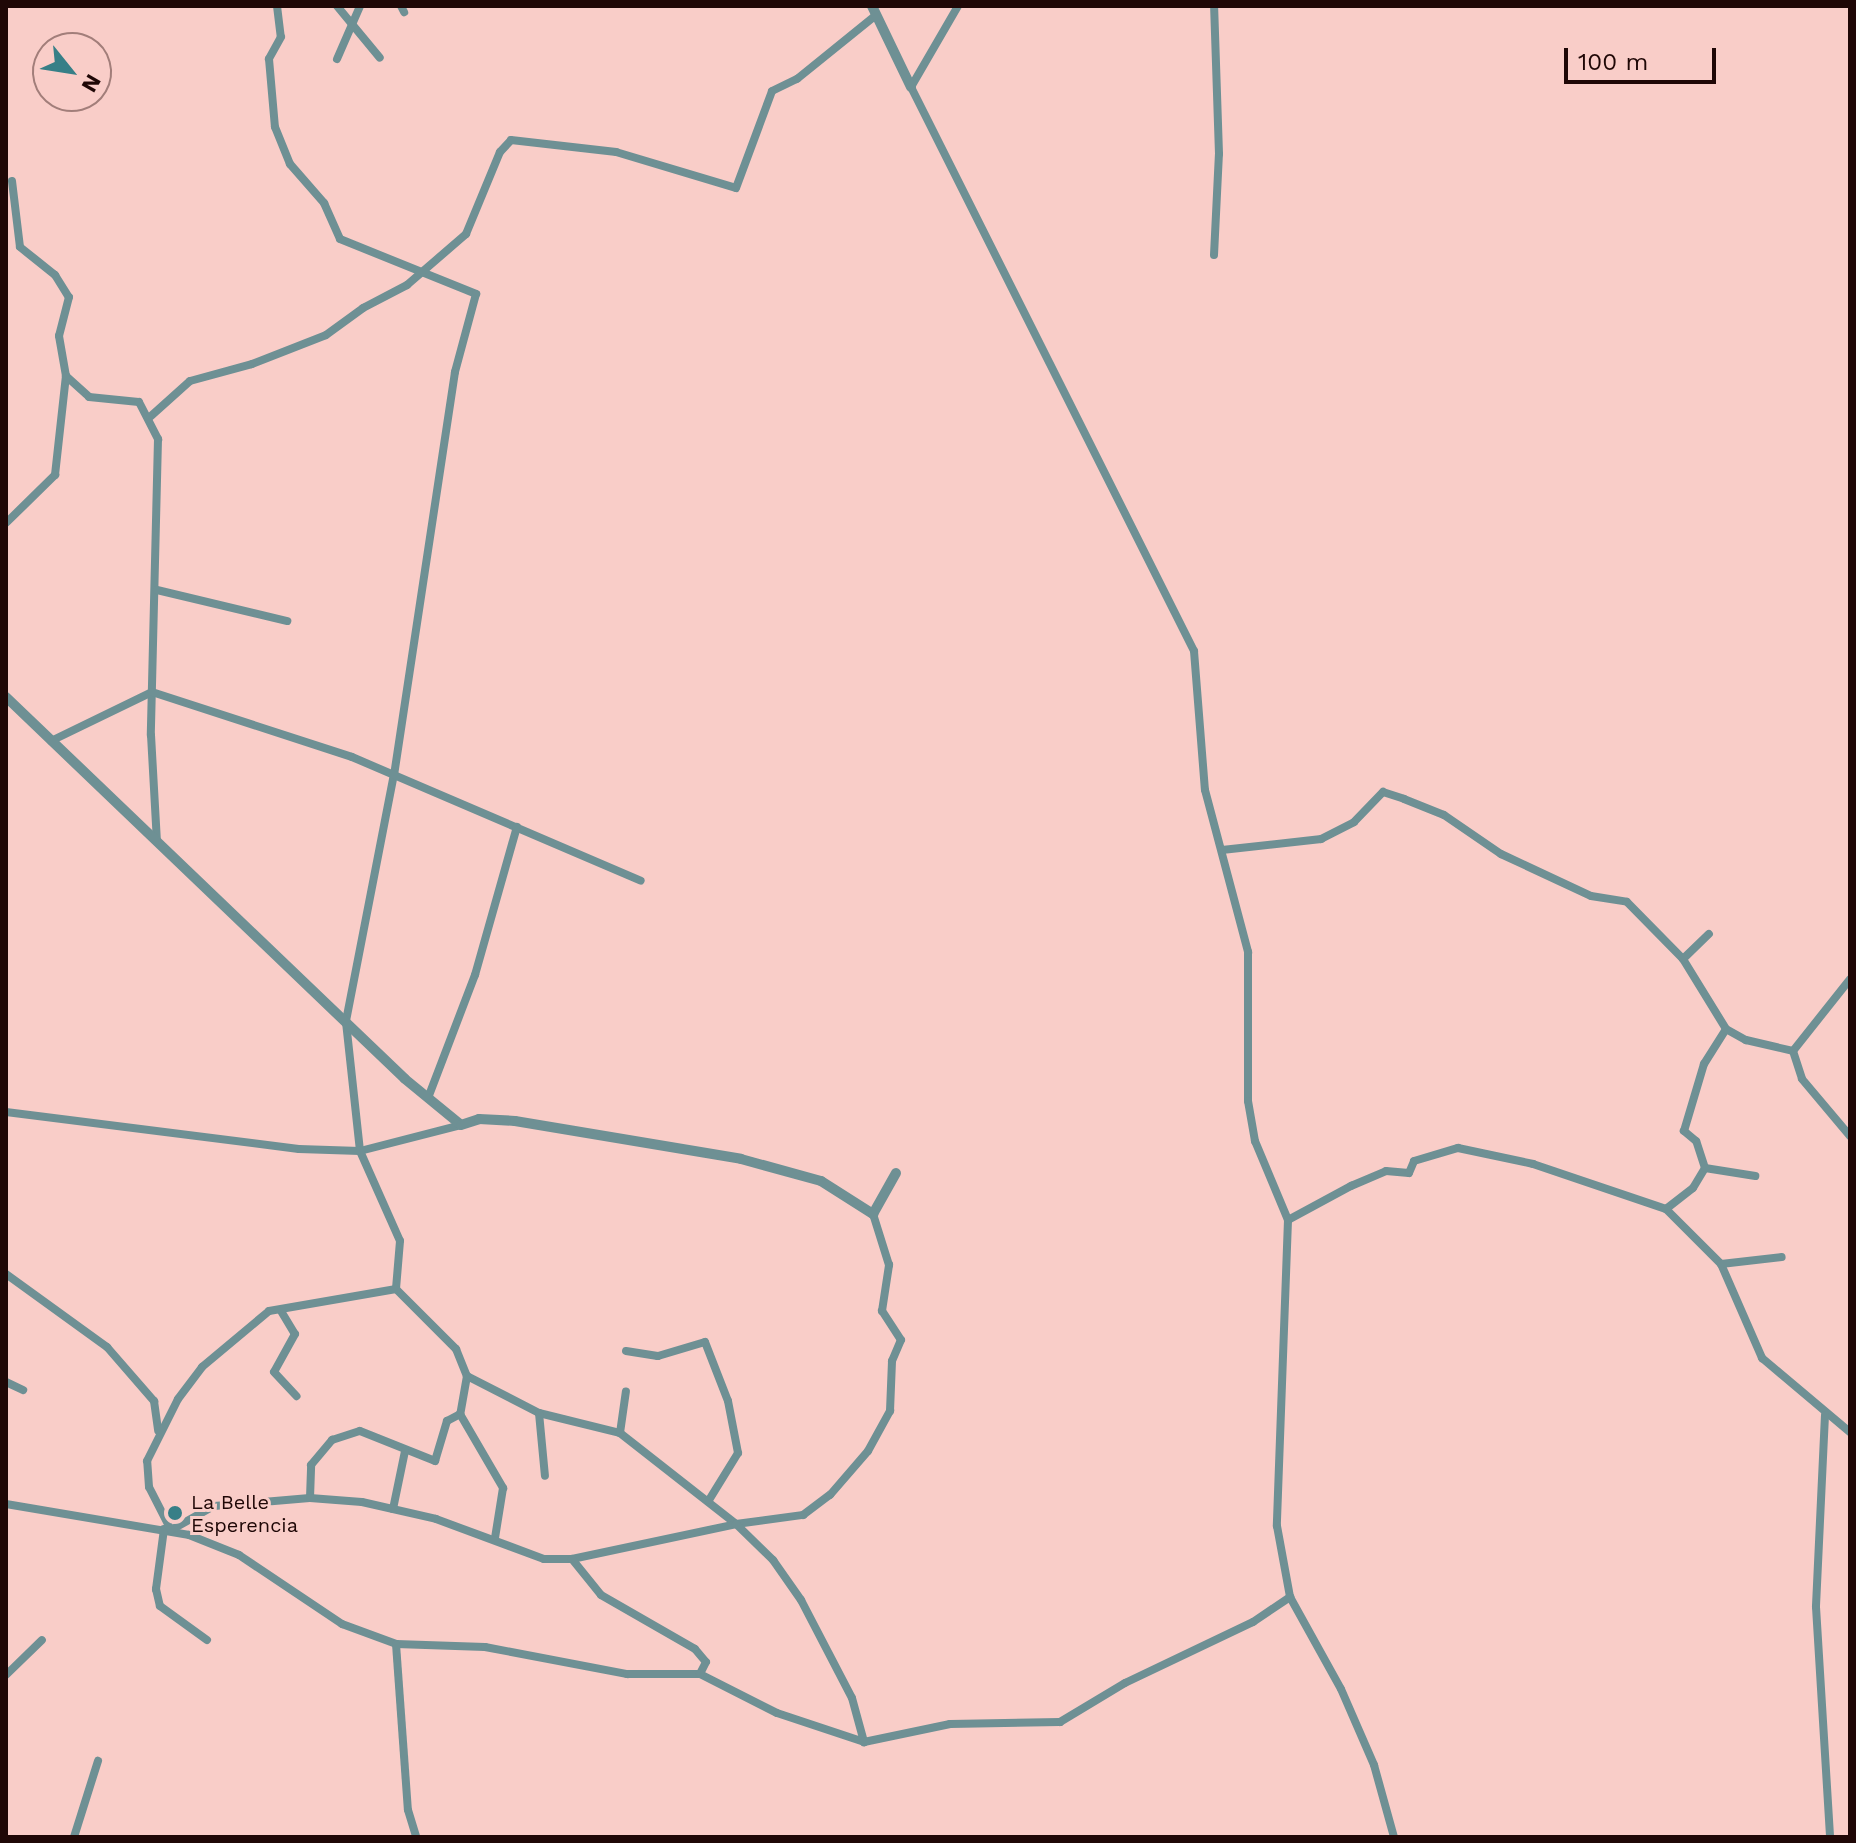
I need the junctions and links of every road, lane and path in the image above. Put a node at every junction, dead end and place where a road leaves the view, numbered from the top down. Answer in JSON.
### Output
{"nodes":[{"id":1,"x":277,"y":6,"type":"edge"},
{"id":2,"x":337,"y":6,"type":"edge"},
{"id":3,"x":360,"y":6,"type":"edge"},
{"id":4,"x":958,"y":6,"type":"edge"},
{"id":5,"x":1214,"y":6,"type":"edge"},
{"id":6,"x":874,"y":10,"type":"edge"},
{"id":7,"x":350,"y":21,"type":"junction"},
{"id":8,"x":380,"y":58,"type":"dead end"},
{"id":9,"x":337,"y":59,"type":"dead end"},
{"id":10,"x":911,"y":87,"type":"junction"},
{"id":11,"x":12,"y":181,"type":"dead end"},
{"id":12,"x":6,"y":199,"type":"edge"},
{"id":13,"x":17,"y":211,"type":"junction"},
{"id":14,"x":1214,"y":255,"type":"dead end"},
{"id":15,"x":419,"y":272,"type":"junction"},
{"id":16,"x":66,"y":376,"type":"junction"},
{"id":17,"x":151,"y":416,"type":"junction"},
{"id":18,"x":6,"y":523,"type":"edge"},
{"id":19,"x":157,"y":590,"type":"junction"},
{"id":20,"x":287,"y":621,"type":"dead end"},
{"id":21,"x":152,"y":692,"type":"junction"},
{"id":22,"x":6,"y":697,"type":"edge"},
{"id":23,"x":51,"y":741,"type":"junction"},
{"id":24,"x":394,"y":774,"type":"junction"},
{"id":25,"x":517,"y":827,"type":"junction"},
{"id":26,"x":157,"y":842,"type":"junction"},
{"id":27,"x":1222,"y":850,"type":"junction"},
{"id":28,"x":641,"y":881,"type":"dead end"},
{"id":29,"x":1709,"y":934,"type":"dead end"},
{"id":30,"x":1683,"y":959,"type":"junction"},
{"id":31,"x":1850,"y":979,"type":"edge"},
{"id":32,"x":346,"y":1022,"type":"junction"},
{"id":33,"x":1726,"y":1029,"type":"junction"},
{"id":34,"x":1793,"y":1051,"type":"junction"},
{"id":35,"x":428,"y":1098,"type":"junction"},
{"id":36,"x":6,"y":1112,"type":"edge"},
{"id":37,"x":461,"y":1125,"type":"junction"},
{"id":38,"x":1850,"y":1136,"type":"edge"},
{"id":39,"x":360,"y":1151,"type":"junction"},
{"id":40,"x":1705,"y":1168,"type":"junction"},
{"id":41,"x":896,"y":1173,"type":"dead end"},
{"id":42,"x":1755,"y":1176,"type":"dead end"},
{"id":43,"x":1666,"y":1209,"type":"junction"},
{"id":44,"x":873,"y":1214,"type":"junction"},
{"id":45,"x":1288,"y":1220,"type":"junction"},
{"id":46,"x":1782,"y":1257,"type":"dead end"},
{"id":47,"x":1721,"y":1264,"type":"junction"},
{"id":48,"x":6,"y":1274,"type":"edge"},
{"id":49,"x":396,"y":1289,"type":"junction"},
{"id":50,"x":281,"y":1311,"type":"junction"},
{"id":51,"x":626,"y":1351,"type":"dead end"},
{"id":52,"x":467,"y":1376,"type":"junction"},
{"id":53,"x":6,"y":1382,"type":"edge"},
{"id":54,"x":23,"y":1390,"type":"dead end"},
{"id":55,"x":626,"y":1391,"type":"dead end"},
{"id":56,"x":296,"y":1396,"type":"dead end"},
{"id":57,"x":539,"y":1413,"type":"junction"},
{"id":58,"x":460,"y":1414,"type":"junction"},
{"id":59,"x":1825,"y":1415,"type":"junction"},
{"id":60,"x":1850,"y":1432,"type":"edge"},
{"id":61,"x":158,"y":1433,"type":"junction"},
{"id":62,"x":620,"y":1433,"type":"junction"},
{"id":63,"x":405,"y":1451,"type":"junction"},
{"id":64,"x":545,"y":1476,"type":"dead end"},
{"id":65,"x":310,"y":1498,"type":"junction"},
{"id":66,"x":709,"y":1500,"type":"junction"},
{"id":67,"x":6,"y":1504,"type":"edge"},
{"id":68,"x":393,"y":1509,"type":"junction"},
{"id":69,"x":736,"y":1524,"type":"junction"},
{"id":70,"x":167,"y":1530,"type":"junction"},
{"id":71,"x":495,"y":1538,"type":"junction"},
{"id":72,"x":572,"y":1559,"type":"junction"},
{"id":73,"x":1290,"y":1597,"type":"junction"},
{"id":74,"x":42,"y":1640,"type":"dead end"},
{"id":75,"x":207,"y":1640,"type":"dead end"},
{"id":76,"x":396,"y":1644,"type":"junction"},
{"id":77,"x":700,"y":1674,"type":"junction"},
{"id":78,"x":6,"y":1675,"type":"edge"},
{"id":79,"x":864,"y":1742,"type":"junction"},
{"id":80,"x":98,"y":1761,"type":"dead end"},
{"id":81,"x":414,"y":1836,"type":"edge"},
{"id":82,"x":74,"y":1837,"type":"edge"},
{"id":83,"x":1394,"y":1837,"type":"edge"},
{"id":84,"x":1830,"y":1837,"type":"edge"}],
"edges":[{"from":1,"to":15,"type":"street"},
{"from":2,"to":7,"type":"street"},
{"from":3,"to":7,"type":"street"},
{"from":4,"to":10,"type":"street"},
{"from":5,"to":14,"type":"street"},
{"from":6,"to":10,"type":"street"},
{"from":6,"to":15,"type":"street"},
{"from":7,"to":8,"type":"street"},
{"from":7,"to":9,"type":"street"},
{"from":10,"to":27,"type":"street"},
{"from":11,"to":13,"type":"street"},
{"from":12,"to":13,"type":"street"},
{"from":13,"to":16,"type":"street"},
{"from":15,"to":17,"type":"street"},
{"from":15,"to":24,"type":"street"},
{"from":16,"to":17,"type":"street"},
{"from":16,"to":18,"type":"street"},
{"from":17,"to":19,"type":"street"},
{"from":19,"to":20,"type":"street"},
{"from":19,"to":21,"type":"street"},
{"from":21,"to":23,"type":"street"},
{"from":21,"to":24,"type":"street"},
{"from":21,"to":26,"type":"street"},
{"from":22,"to":23,"type":"street"},
{"from":23,"to":26,"type":"street"},
{"from":24,"to":25,"type":"street"},
{"from":24,"to":32,"type":"street"},
{"from":25,"to":28,"type":"street"},
{"from":25,"to":35,"type":"street"},
{"from":26,"to":32,"type":"street"},
{"from":27,"to":30,"type":"street"},
{"from":27,"to":45,"type":"street"},
{"from":29,"to":30,"type":"street"},
{"from":30,"to":33,"type":"street"},
{"from":31,"to":34,"type":"street"},
{"from":32,"to":35,"type":"street"},
{"from":32,"to":39,"type":"street"},
{"from":33,"to":34,"type":"street"},
{"from":33,"to":40,"type":"street"},
{"from":34,"to":38,"type":"street"},
{"from":35,"to":37,"type":"street"},
{"from":36,"to":39,"type":"street"},
{"from":37,"to":39,"type":"street"},
{"from":37,"to":44,"type":"street"},
{"from":39,"to":49,"type":"street"},
{"from":40,"to":42,"type":"street"},
{"from":40,"to":43,"type":"street"},
{"from":41,"to":44,"type":"street"},
{"from":43,"to":45,"type":"street"},
{"from":43,"to":47,"type":"street"},
{"from":44,"to":69,"type":"street"},
{"from":45,"to":73,"type":"street"},
{"from":46,"to":47,"type":"street"},
{"from":47,"to":59,"type":"street"},
{"from":48,"to":61,"type":"street"},
{"from":49,"to":50,"type":"street"},
{"from":49,"to":52,"type":"street"},
{"from":50,"to":56,"type":"street"},
{"from":50,"to":61,"type":"street"},
{"from":51,"to":66,"type":"street"},
{"from":52,"to":57,"type":"street"},
{"from":52,"to":58,"type":"street"},
{"from":53,"to":54,"type":"street"},
{"from":55,"to":62,"type":"street"},
{"from":57,"to":62,"type":"street"},
{"from":57,"to":64,"type":"street"},
{"from":58,"to":63,"type":"street"},
{"from":58,"to":71,"type":"street"},
{"from":59,"to":60,"type":"street"},
{"from":59,"to":84,"type":"street"},
{"from":61,"to":70,"type":"street"},
{"from":62,"to":66,"type":"street"},
{"from":63,"to":65,"type":"street"},
{"from":63,"to":68,"type":"street"},
{"from":65,"to":68,"type":"street"},
{"from":65,"to":70,"type":"street"},
{"from":66,"to":69,"type":"street"},
{"from":67,"to":70,"type":"street"},
{"from":68,"to":71,"type":"street"},
{"from":69,"to":72,"type":"street"},
{"from":69,"to":79,"type":"street"},
{"from":70,"to":75,"type":"street"},
{"from":70,"to":76,"type":"street"},
{"from":71,"to":72,"type":"street"},
{"from":72,"to":77,"type":"street"},
{"from":73,"to":79,"type":"street"},
{"from":73,"to":83,"type":"street"},
{"from":74,"to":78,"type":"street"},
{"from":76,"to":77,"type":"street"},
{"from":76,"to":81,"type":"street"},
{"from":77,"to":79,"type":"street"},
{"from":80,"to":82,"type":"street"}]}
